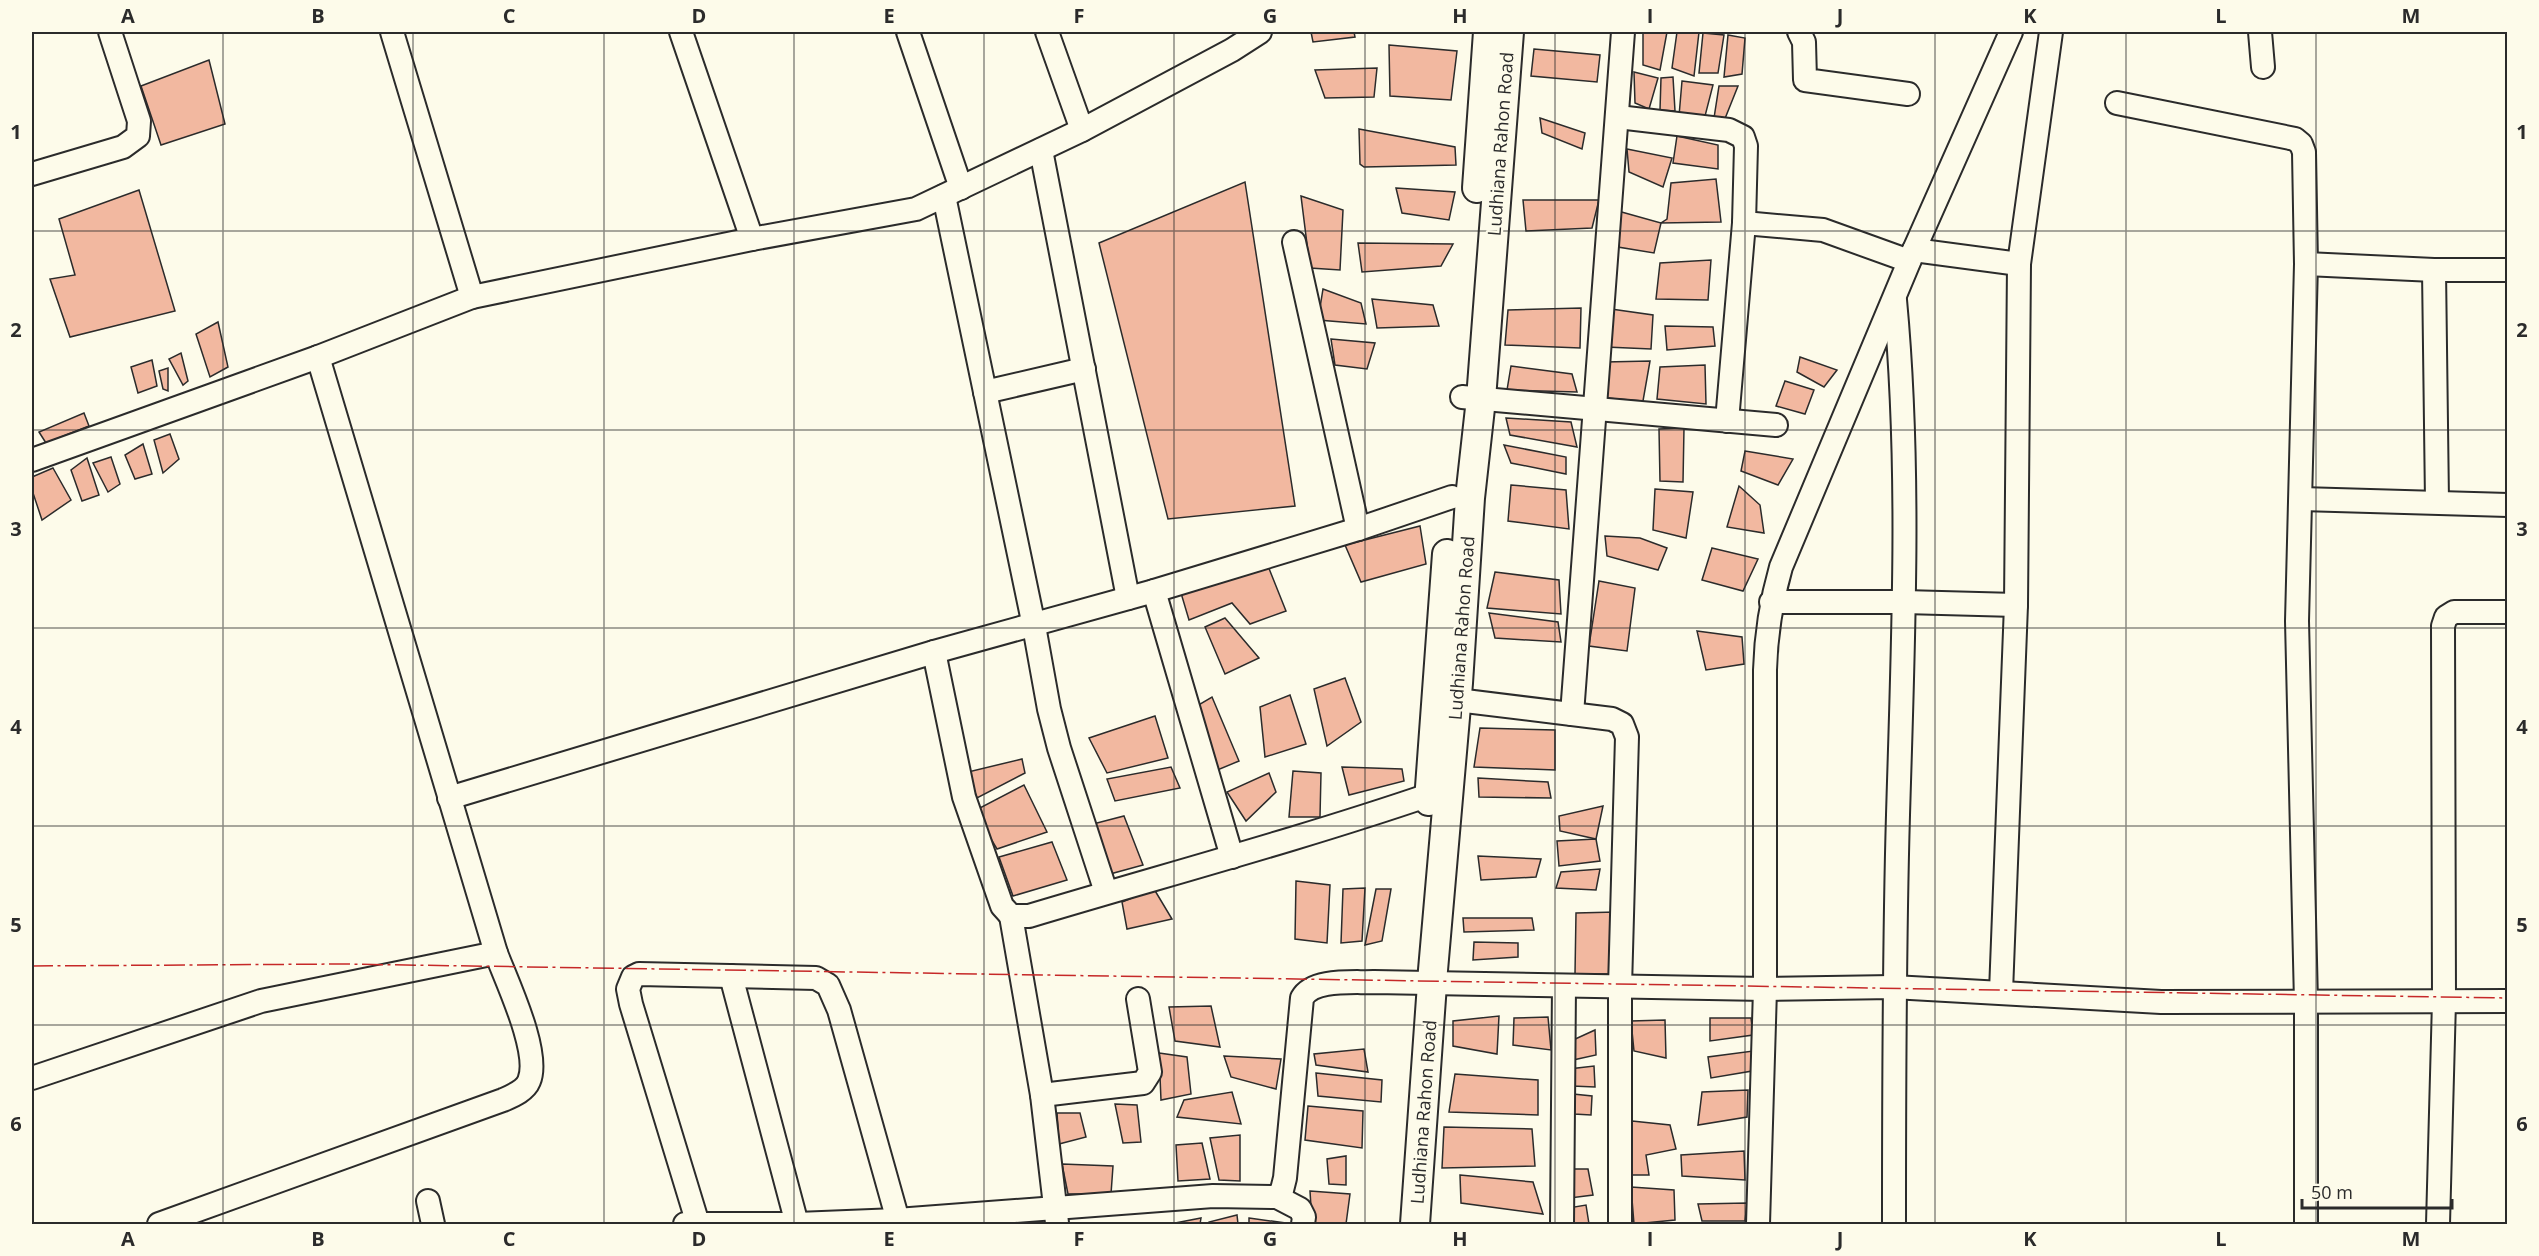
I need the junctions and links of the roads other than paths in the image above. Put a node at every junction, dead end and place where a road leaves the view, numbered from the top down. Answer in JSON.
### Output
{"nodes":[{"id":1,"x":110,"y":32,"type":"edge"},
{"id":2,"x":392,"y":32,"type":"edge"},
{"id":3,"x":681,"y":32,"type":"edge"},
{"id":4,"x":908,"y":32,"type":"edge"},
{"id":5,"x":1047,"y":32,"type":"edge"},
{"id":6,"x":1260,"y":32,"type":"edge"},
{"id":7,"x":1488,"y":32,"type":"edge"},
{"id":8,"x":1509,"y":32,"type":"edge"},
{"id":9,"x":1623,"y":32,"type":"edge"},
{"id":10,"x":1799,"y":32,"type":"edge"},
{"id":11,"x":2011,"y":32,"type":"edge"},
{"id":12,"x":2050,"y":32,"type":"edge"},
{"id":13,"x":2260,"y":32,"type":"edge"},
{"id":14,"x":1230,"y":41,"type":"edge"},
{"id":15,"x":2263,"y":67,"type":"dead end"},
{"id":16,"x":1908,"y":94,"type":"dead end"},
{"id":17,"x":2117,"y":103,"type":"dead end"},
{"id":18,"x":1618,"y":117,"type":"junction"},
{"id":19,"x":1082,"y":130,"type":"junction"},
{"id":20,"x":1041,"y":150,"type":"junction"},
{"id":21,"x":32,"y":174,"type":"edge"},
{"id":22,"x":953,"y":192,"type":"junction"},
{"id":23,"x":1744,"y":223,"type":"junction"},
{"id":24,"x":752,"y":239,"type":"junction"},
{"id":25,"x":1294,"y":242,"type":"dead end"},
{"id":26,"x":1911,"y":256,"type":"junction"},
{"id":27,"x":2019,"y":264,"type":"junction"},
{"id":28,"x":2306,"y":264,"type":"junction"},
{"id":29,"x":2434,"y":270,"type":"junction"},
{"id":30,"x":2508,"y":270,"type":"edge"},
{"id":31,"x":1894,"y":296,"type":"junction"},
{"id":32,"x":472,"y":297,"type":"junction"},
{"id":33,"x":318,"y":357,"type":"junction"},
{"id":34,"x":1084,"y":369,"type":"junction"},
{"id":35,"x":985,"y":392,"type":"junction"},
{"id":36,"x":1472,"y":398,"type":"junction"},
{"id":37,"x":1594,"y":408,"type":"junction"},
{"id":38,"x":1727,"y":421,"type":"junction"},
{"id":39,"x":1776,"y":425,"type":"dead end"},
{"id":40,"x":32,"y":460,"type":"edge"},
{"id":41,"x":1452,"y":497,"type":"junction"},
{"id":42,"x":2301,"y":499,"type":"junction"},
{"id":43,"x":2437,"y":502,"type":"junction"},
{"id":44,"x":2508,"y":505,"type":"edge"},
{"id":45,"x":1358,"y":529,"type":"junction"},
{"id":46,"x":1154,"y":591,"type":"junction"},
{"id":47,"x":1128,"y":598,"type":"junction"},
{"id":48,"x":1771,"y":602,"type":"junction"},
{"id":49,"x":1904,"y":602,"type":"junction"},
{"id":50,"x":2016,"y":604,"type":"junction"},
{"id":51,"x":2508,"y":612,"type":"edge"},
{"id":52,"x":1034,"y":626,"type":"junction"},
{"id":53,"x":934,"y":652,"type":"junction"},
{"id":54,"x":1457,"y":700,"type":"junction"},
{"id":55,"x":1572,"y":714,"type":"junction"},
{"id":56,"x":1429,"y":795,"type":"junction"},
{"id":57,"x":449,"y":798,"type":"junction"},
{"id":58,"x":1232,"y":857,"type":"junction"},
{"id":59,"x":1106,"y":892,"type":"junction"},
{"id":60,"x":1011,"y":916,"type":"junction"},
{"id":61,"x":496,"y":953,"type":"junction"},
{"id":62,"x":731,"y":976,"type":"junction"},
{"id":63,"x":1424,"y":984,"type":"junction"},
{"id":64,"x":1564,"y":986,"type":"junction"},
{"id":65,"x":1620,"y":987,"type":"junction"},
{"id":66,"x":1893,"y":987,"type":"junction"},
{"id":67,"x":1765,"y":989,"type":"junction"},
{"id":68,"x":2001,"y":992,"type":"junction"},
{"id":69,"x":1138,"y":999,"type":"dead end"},
{"id":70,"x":2444,"y":1001,"type":"junction"},
{"id":71,"x":2508,"y":1001,"type":"edge"},
{"id":72,"x":2306,"y":1002,"type":"junction"},
{"id":73,"x":32,"y":1078,"type":"edge"},
{"id":74,"x":1042,"y":1095,"type":"junction"},
{"id":75,"x":1277,"y":1197,"type":"junction"},
{"id":76,"x":428,"y":1201,"type":"dead end"},
{"id":77,"x":1057,"y":1217,"type":"edge"},
{"id":78,"x":898,"y":1222,"type":"edge"},
{"id":79,"x":159,"y":1224,"type":"edge"},
{"id":80,"x":433,"y":1224,"type":"edge"},
{"id":81,"x":686,"y":1224,"type":"edge"},
{"id":82,"x":698,"y":1224,"type":"edge"},
{"id":83,"x":797,"y":1224,"type":"edge"},
{"id":84,"x":1304,"y":1224,"type":"edge"},
{"id":85,"x":1397,"y":1224,"type":"edge"},
{"id":86,"x":1415,"y":1224,"type":"edge"},
{"id":87,"x":1562,"y":1224,"type":"edge"},
{"id":88,"x":1620,"y":1224,"type":"edge"},
{"id":89,"x":1758,"y":1224,"type":"edge"},
{"id":90,"x":1894,"y":1224,"type":"edge"},
{"id":91,"x":2306,"y":1224,"type":"edge"},
{"id":92,"x":2438,"y":1224,"type":"edge"}],
"edges":[{"from":1,"to":21,"type":"street"},
{"from":2,"to":32,"type":"street"},
{"from":3,"to":24,"type":"street"},
{"from":4,"to":22,"type":"street"},
{"from":5,"to":19,"type":"street"},
{"from":6,"to":14,"type":"street"},
{"from":7,"to":36,"type":"main road","name":"Ludhiana Rahon Road"},
{"from":8,"to":36,"type":"main road","name":"Ludhiana Rahon Road"},
{"from":9,"to":18,"type":"street"},
{"from":10,"to":16,"type":"street"},
{"from":11,"to":26,"type":"street"},
{"from":12,"to":27,"type":"street"},
{"from":13,"to":15,"type":"street"},
{"from":14,"to":19,"type":"street"},
{"from":17,"to":28,"type":"street"},
{"from":18,"to":23,"type":"street"},
{"from":18,"to":37,"type":"street"},
{"from":19,"to":20,"type":"street"},
{"from":20,"to":22,"type":"street"},
{"from":20,"to":34,"type":"street"},
{"from":22,"to":24,"type":"street"},
{"from":22,"to":35,"type":"street"},
{"from":23,"to":26,"type":"street"},
{"from":23,"to":38,"type":"street"},
{"from":24,"to":32,"type":"street"},
{"from":25,"to":45,"type":"street"},
{"from":26,"to":27,"type":"street"},
{"from":26,"to":31,"type":"street"},
{"from":27,"to":50,"type":"street"},
{"from":28,"to":29,"type":"street"},
{"from":28,"to":42,"type":"street"},
{"from":29,"to":30,"type":"street"},
{"from":29,"to":43,"type":"street"},
{"from":31,"to":48,"type":"street"},
{"from":31,"to":49,"type":"street"},
{"from":32,"to":33,"type":"street"},
{"from":33,"to":40,"type":"street"},
{"from":33,"to":57,"type":"street"},
{"from":34,"to":35,"type":"street"},
{"from":34,"to":47,"type":"street"},
{"from":35,"to":52,"type":"street"},
{"from":36,"to":37,"type":"street"},
{"from":36,"to":41,"type":"main road","name":"Ludhiana Rahon Road"},
{"from":36,"to":54,"type":"main road","name":"Ludhiana Rahon Road"},
{"from":37,"to":38,"type":"street"},
{"from":37,"to":55,"type":"street"},
{"from":38,"to":39,"type":"street"},
{"from":41,"to":45,"type":"street"},
{"from":41,"to":56,"type":"main road","name":"Ludhiana Rahon Road"},
{"from":42,"to":43,"type":"street"},
{"from":42,"to":72,"type":"street"},
{"from":43,"to":44,"type":"street"},
{"from":45,"to":46,"type":"street"},
{"from":46,"to":47,"type":"street"},
{"from":46,"to":58,"type":"street"},
{"from":47,"to":52,"type":"street"},
{"from":48,"to":49,"type":"street"},
{"from":48,"to":67,"type":"street"},
{"from":49,"to":50,"type":"street"},
{"from":49,"to":66,"type":"street"},
{"from":50,"to":68,"type":"street"},
{"from":51,"to":70,"type":"street"},
{"from":52,"to":53,"type":"street"},
{"from":52,"to":59,"type":"street"},
{"from":53,"to":57,"type":"street"},
{"from":53,"to":60,"type":"street"},
{"from":54,"to":55,"type":"street"},
{"from":54,"to":63,"type":"main road","name":"Ludhiana Rahon Road"},
{"from":55,"to":65,"type":"street"},
{"from":56,"to":58,"type":"street"},
{"from":56,"to":63,"type":"main road","name":"Ludhiana Rahon Road"},
{"from":57,"to":61,"type":"street"},
{"from":58,"to":59,"type":"street"},
{"from":59,"to":60,"type":"street"},
{"from":60,"to":74,"type":"street"},
{"from":61,"to":73,"type":"street"},
{"from":61,"to":79,"type":"street"},
{"from":62,"to":78,"type":"street"},
{"from":62,"to":82,"type":"street"},
{"from":62,"to":83,"type":"street"},
{"from":63,"to":64,"type":"street"},
{"from":63,"to":75,"type":"street"},
{"from":63,"to":85,"type":"main road","name":"Ludhiana Rahon Road"},
{"from":63,"to":86,"type":"main road","name":"Ludhiana Rahon Road"},
{"from":64,"to":65,"type":"street"},
{"from":64,"to":87,"type":"street"},
{"from":65,"to":67,"type":"street"},
{"from":65,"to":88,"type":"street"},
{"from":66,"to":67,"type":"street"},
{"from":66,"to":68,"type":"street"},
{"from":66,"to":90,"type":"street"},
{"from":67,"to":89,"type":"street"},
{"from":68,"to":72,"type":"street"},
{"from":69,"to":74,"type":"street"},
{"from":70,"to":71,"type":"street"},
{"from":70,"to":72,"type":"street"},
{"from":70,"to":92,"type":"street"},
{"from":72,"to":91,"type":"street"},
{"from":74,"to":77,"type":"street"},
{"from":75,"to":77,"type":"street"},
{"from":75,"to":84,"type":"street"},
{"from":76,"to":80,"type":"street"},
{"from":77,"to":78,"type":"street"},
{"from":78,"to":83,"type":"street"},
{"from":81,"to":82,"type":"street"},
{"from":82,"to":83,"type":"street"}]}
